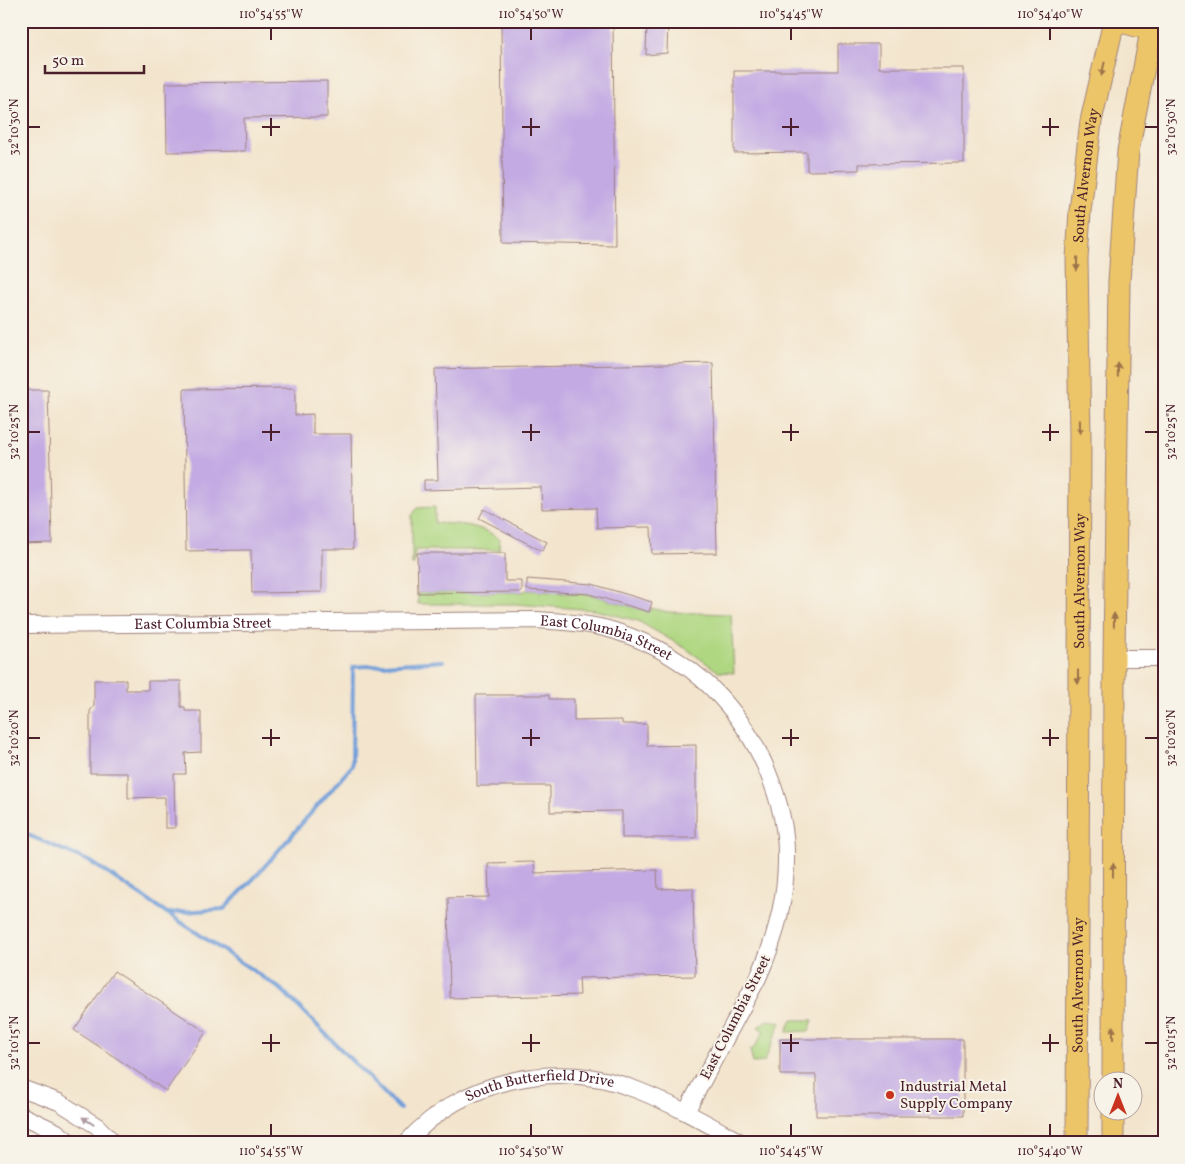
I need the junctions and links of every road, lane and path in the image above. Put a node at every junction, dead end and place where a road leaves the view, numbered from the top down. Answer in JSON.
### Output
{"nodes":[{"id":1,"x":1116,"y":21,"type":"edge"},
{"id":2,"x":1156,"y":28,"type":"edge"},
{"id":3,"x":21,"y":624,"type":"edge"},
{"id":4,"x":1114,"y":658,"type":"junction"},
{"id":5,"x":1164,"y":658,"type":"edge"},
{"id":6,"x":1113,"y":1072,"type":"edge"},
{"id":7,"x":21,"y":1088,"type":"edge"},
{"id":8,"x":59,"y":1102,"type":"junction"},
{"id":9,"x":686,"y":1112,"type":"junction"},
{"id":10,"x":21,"y":1115,"type":"edge"},
{"id":11,"x":1113,"y":1122,"type":"edge"},
{"id":12,"x":44,"y":1125,"type":"junction"},
{"id":13,"x":71,"y":1143,"type":"edge"},
{"id":14,"x":114,"y":1143,"type":"edge"},
{"id":15,"x":406,"y":1143,"type":"edge"},
{"id":16,"x":742,"y":1143,"type":"edge"},
{"id":17,"x":1077,"y":1143,"type":"edge"},
{"id":18,"x":1113,"y":1143,"type":"edge"}],
"edges":[{"from":1,"to":2,"type":"main road"},
{"from":1,"to":17,"type":"main road","name":"South Alvernon Way","one_way":true},
{"from":4,"to":2,"type":"main road","one_way":true},
{"from":3,"to":9,"type":"street","name":"East Columbia Street"},
{"from":4,"to":5,"type":"street"},
{"from":6,"to":4,"type":"main road","one_way":true},
{"from":7,"to":8,"type":"street"},
{"from":8,"to":12,"type":"street"},
{"from":14,"to":8,"type":"street","one_way":true},
{"from":9,"to":15,"type":"street","name":"South Butterfield Drive"},
{"from":9,"to":16,"type":"street","name":"South Butterfield Drive"},
{"from":10,"to":12,"type":"street"},
{"from":11,"to":18,"type":"main road"},
{"from":12,"to":13,"type":"street"}]}
